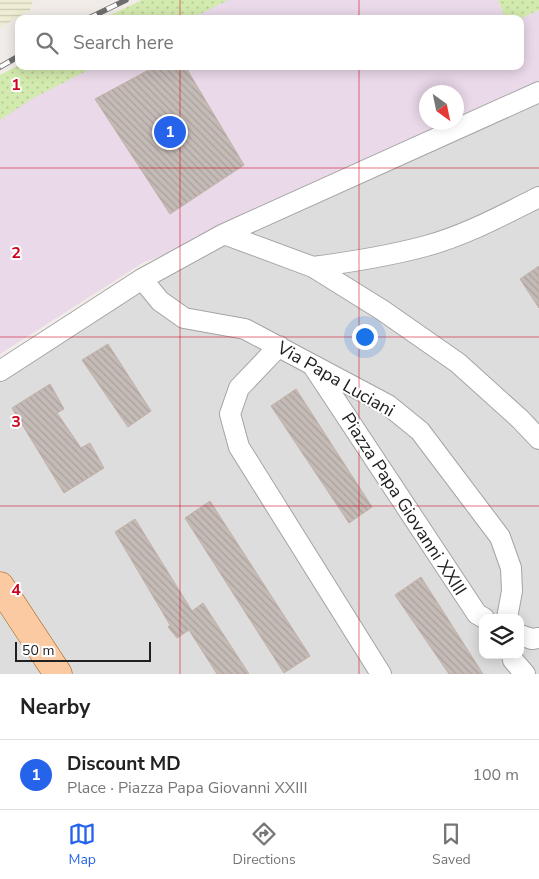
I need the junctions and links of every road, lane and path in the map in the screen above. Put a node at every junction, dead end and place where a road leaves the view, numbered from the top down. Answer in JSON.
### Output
{"nodes":[{"id":1,"x":539,"y":92,"type":"edge"},
{"id":2,"x":539,"y":197,"type":"edge"},
{"id":3,"x":224,"y":234,"type":"junction"},
{"id":4,"x":313,"y":267,"type":"junction"},
{"id":5,"x":142,"y":279,"type":"junction"},
{"id":6,"x":279,"y":346,"type":"junction"},
{"id":7,"x":310,"y":362,"type":"junction"},
{"id":8,"x":0,"y":371,"type":"edge"},
{"id":9,"x":539,"y":440,"type":"edge"},
{"id":10,"x":0,"y":586,"type":"edge"},
{"id":11,"x":508,"y":614,"type":"edge"},
{"id":12,"x":8,"y":615,"type":"edge"},
{"id":13,"x":479,"y":615,"type":"edge"},
{"id":14,"x":524,"y":636,"type":"edge"},
{"id":15,"x":539,"y":638,"type":"edge"},
{"id":16,"x":515,"y":659,"type":"edge"},
{"id":17,"x":58,"y":674,"type":"edge"},
{"id":18,"x":382,"y":674,"type":"edge"},
{"id":19,"x":525,"y":674,"type":"edge"}],
"edges":[{"from":1,"to":3,"type":"street"},
{"from":2,"to":4,"type":"street"},
{"from":3,"to":4,"type":"street"},
{"from":3,"to":5,"type":"street"},
{"from":4,"to":9,"type":"street"},
{"from":5,"to":6,"type":"street","name":"Via Papa Luciani"},
{"from":5,"to":8,"type":"street"},
{"from":6,"to":7,"type":"street","name":"Via Papa Luciani"},
{"from":6,"to":18,"type":"street"},
{"from":7,"to":11,"type":"street","name":"Via Papa Luciani"},
{"from":7,"to":13,"type":"street","name":"Piazza Papa Giovanni XXIII"},
{"from":10,"to":12,"type":"main road"},
{"from":12,"to":17,"type":"main road"},
{"from":14,"to":15,"type":"street"},
{"from":16,"to":19,"type":"street"}]}
